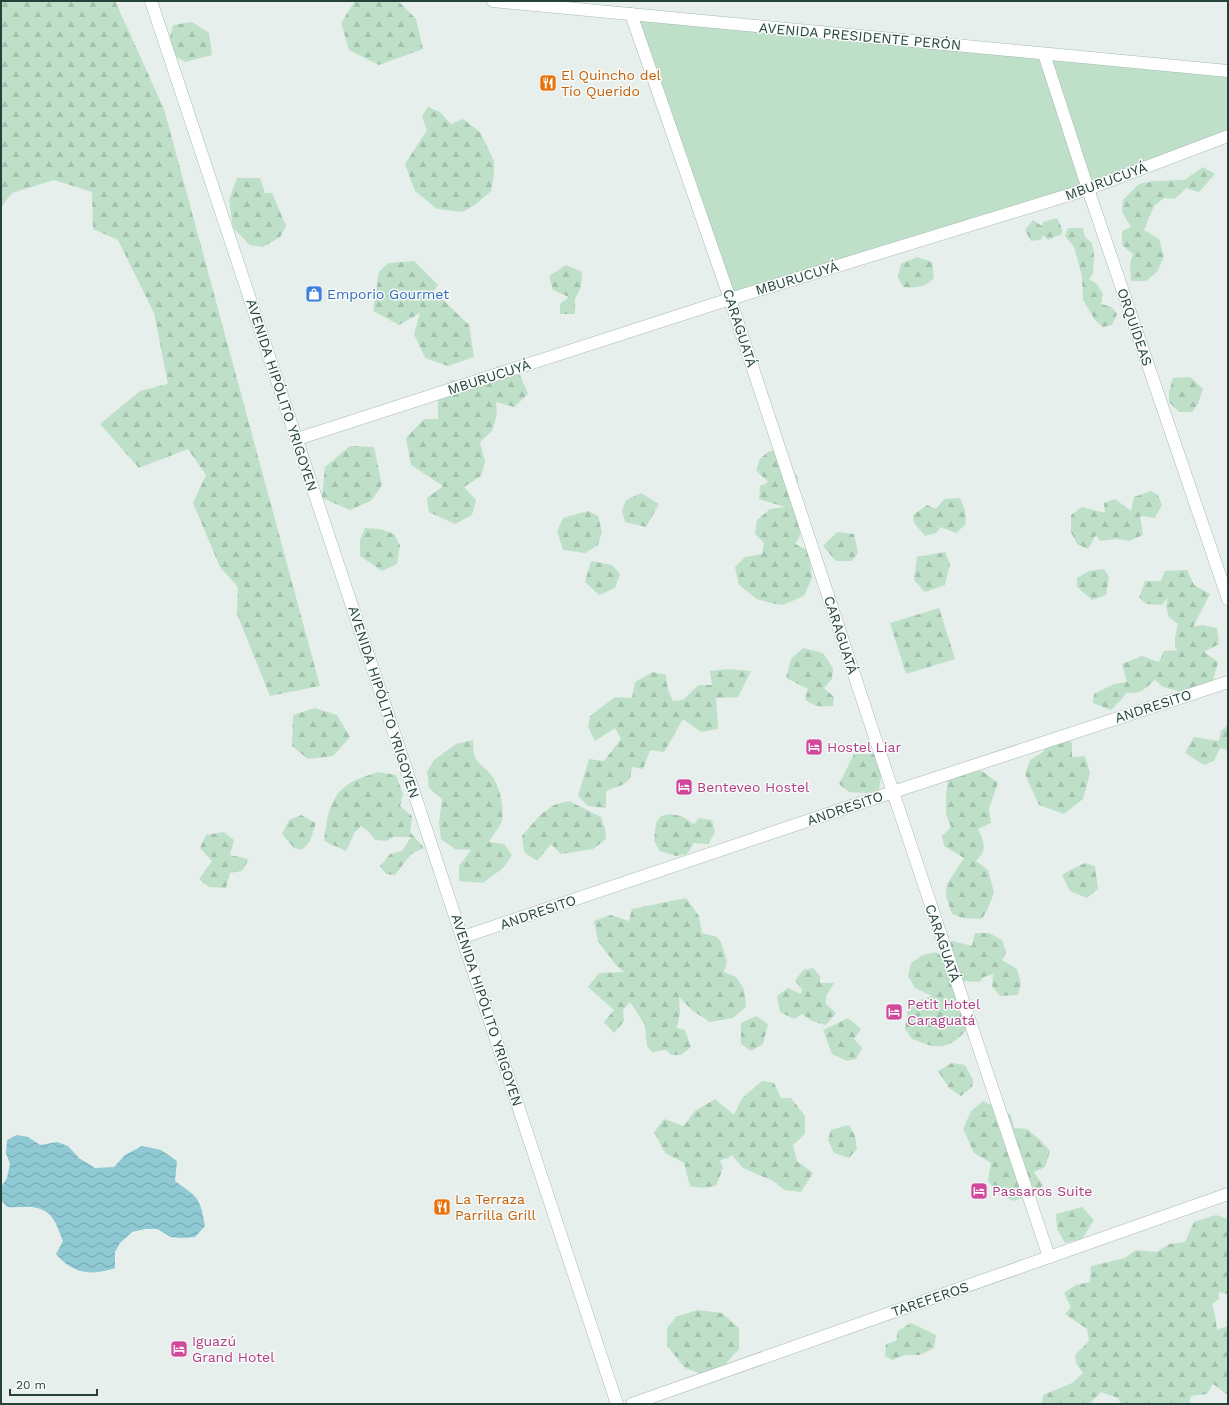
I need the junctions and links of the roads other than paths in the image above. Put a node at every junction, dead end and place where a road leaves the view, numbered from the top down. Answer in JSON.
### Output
{"nodes":[{"id":1,"x":151,"y":1,"type":"edge"},
{"id":2,"x":492,"y":1,"type":"edge"},
{"id":3,"x":631,"y":14,"type":"junction"},
{"id":4,"x":1044,"y":54,"type":"junction"},
{"id":5,"x":1228,"y":71,"type":"edge"},
{"id":6,"x":1228,"y":136,"type":"edge"},
{"id":7,"x":1088,"y":189,"type":"junction"},
{"id":8,"x":730,"y":299,"type":"junction"},
{"id":9,"x":297,"y":439,"type":"junction"},
{"id":10,"x":1228,"y":599,"type":"edge"},
{"id":11,"x":1228,"y":682,"type":"edge"},
{"id":12,"x":893,"y":792,"type":"junction"},
{"id":13,"x":463,"y":937,"type":"junction"},
{"id":14,"x":1228,"y":1194,"type":"edge"},
{"id":15,"x":1049,"y":1257,"type":"junction"},
{"id":16,"x":617,"y":1404,"type":"edge"},
{"id":17,"x":632,"y":1404,"type":"edge"}],
"edges":[{"from":1,"to":9,"type":"street","name":"AVENIDA HIPÓLITO YRIGOYEN"},
{"from":2,"to":3,"type":"street","name":"AVENIDA PRESIDENTE PERÓN"},
{"from":3,"to":4,"type":"street","name":"AVENIDA PRESIDENTE PERÓN"},
{"from":3,"to":8,"type":"street","name":"CARAGUATÁ"},
{"from":4,"to":5,"type":"street","name":"AVENIDA PRESIDENTE PERÓN"},
{"from":4,"to":7,"type":"street","name":"ORQUÍDEAS"},
{"from":6,"to":7,"type":"street","name":"MBURUCUYÁ"},
{"from":7,"to":8,"type":"street","name":"MBURUCUYÁ"},
{"from":7,"to":10,"type":"street","name":"ORQUÍDEAS"},
{"from":8,"to":9,"type":"street","name":"MBURUCUYÁ"},
{"from":8,"to":12,"type":"street","name":"CARAGUATÁ"},
{"from":9,"to":13,"type":"street","name":"AVENIDA HIPÓLITO YRIGOYEN"},
{"from":11,"to":12,"type":"street","name":"ANDRESITO"},
{"from":12,"to":13,"type":"street","name":"ANDRESITO"},
{"from":12,"to":15,"type":"street","name":"CARAGUATÁ"},
{"from":13,"to":16,"type":"street","name":"AVENIDA HIPÓLITO YRIGOYEN"},
{"from":14,"to":15,"type":"street","name":"TAREFEROS"},
{"from":15,"to":17,"type":"street","name":"TAREFEROS"}]}
